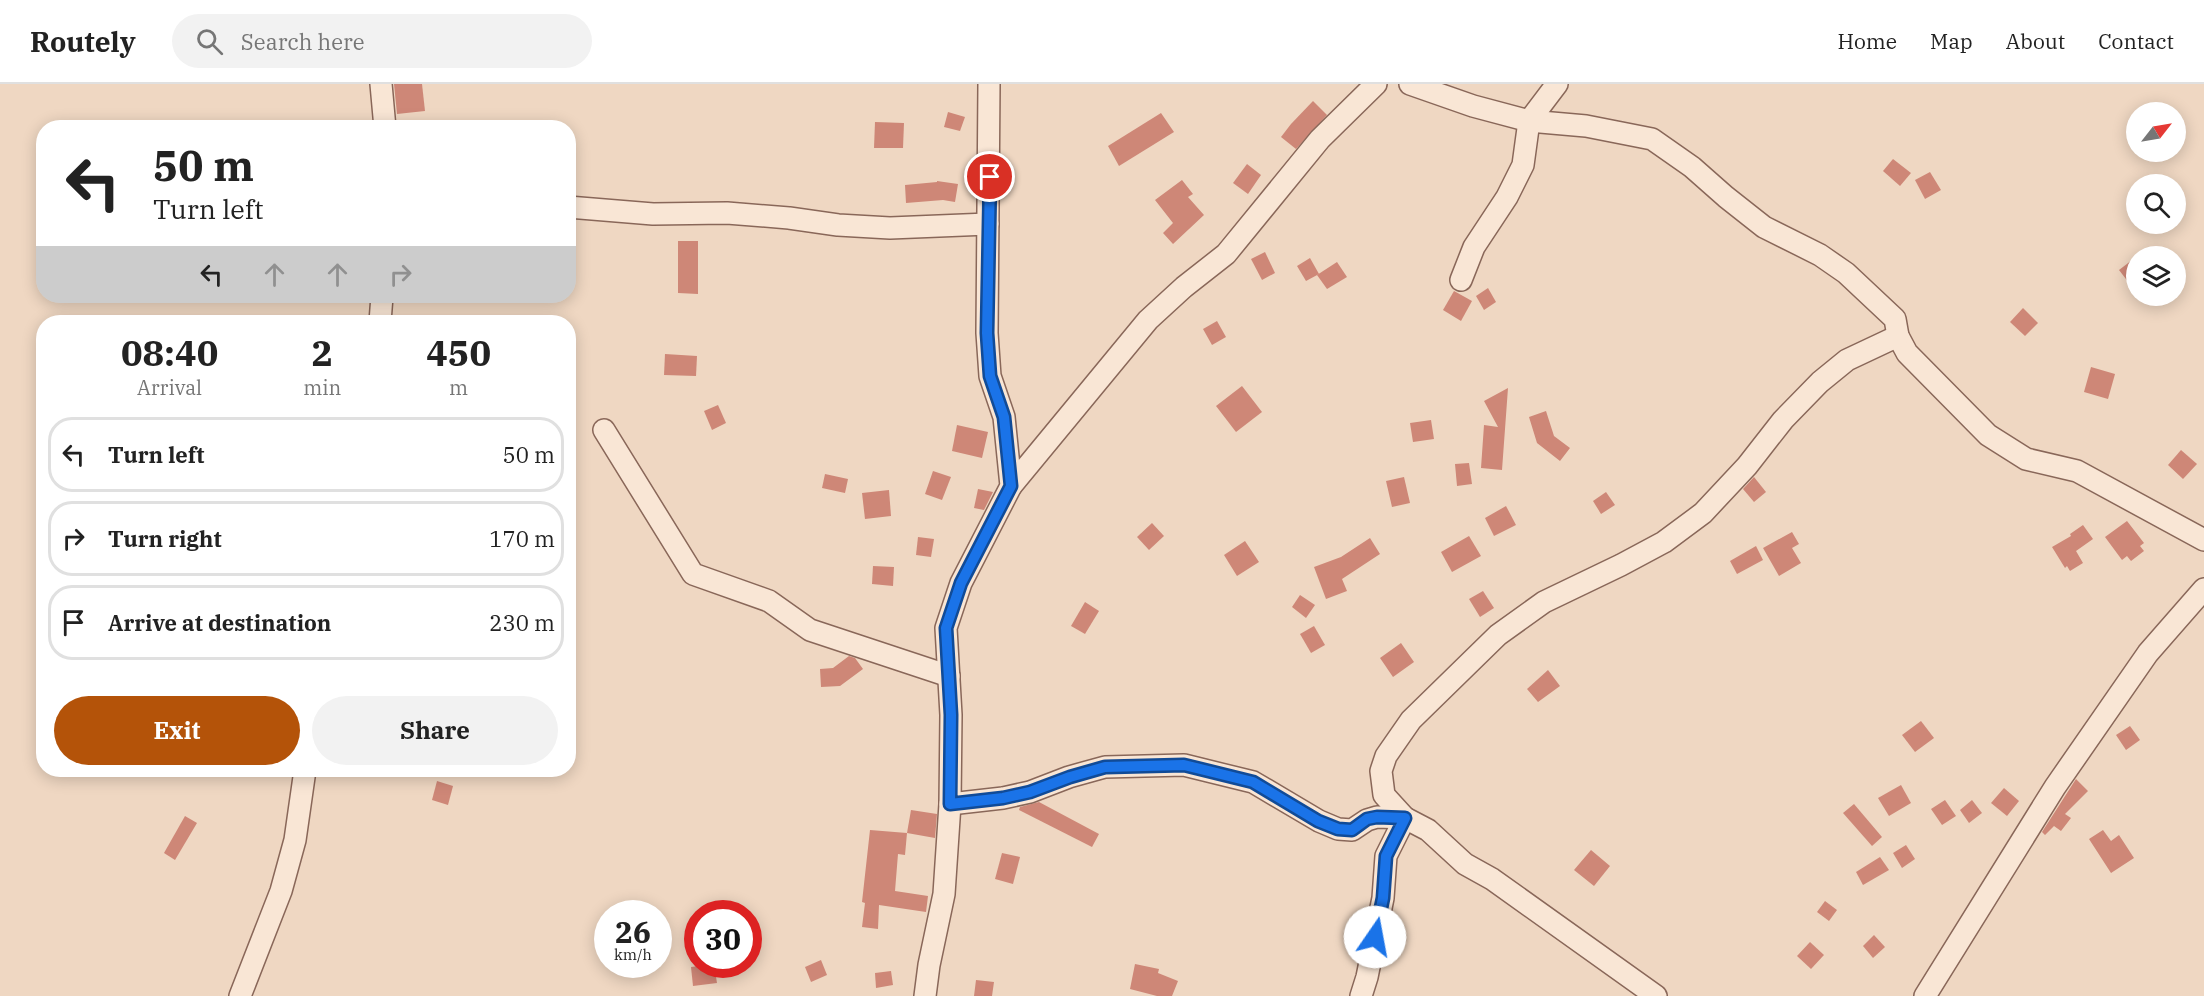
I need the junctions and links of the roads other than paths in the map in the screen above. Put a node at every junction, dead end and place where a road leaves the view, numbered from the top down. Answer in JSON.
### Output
{"nodes":[{"id":1,"x":381,"y":84,"type":"edge"},
{"id":2,"x":989,"y":84,"type":"edge"},
{"id":3,"x":1376,"y":84,"type":"edge"},
{"id":4,"x":1410,"y":84,"type":"edge"},
{"id":5,"x":1557,"y":84,"type":"edge"},
{"id":6,"x":384,"y":120,"type":"edge"},
{"id":7,"x":1529,"y":121,"type":"junction"},
{"id":8,"x":576,"y":208,"type":"edge"},
{"id":9,"x":988,"y":224,"type":"junction"},
{"id":10,"x":1461,"y":280,"type":"dead end"},
{"id":11,"x":1898,"y":336,"type":"junction"},
{"id":12,"x":604,"y":429,"type":"dead end"},
{"id":13,"x":1011,"y":486,"type":"junction"},
{"id":14,"x":2204,"y":540,"type":"edge"},
{"id":15,"x":2204,"y":589,"type":"edge"},
{"id":16,"x":949,"y":676,"type":"junction"},
{"id":17,"x":304,"y":777,"type":"edge"},
{"id":18,"x":950,"y":804,"type":"junction"},
{"id":19,"x":1405,"y":818,"type":"junction"},
{"id":20,"x":240,"y":996,"type":"edge"},
{"id":21,"x":925,"y":996,"type":"edge"},
{"id":22,"x":1361,"y":996,"type":"edge"},
{"id":23,"x":1656,"y":996,"type":"edge"},
{"id":24,"x":1925,"y":996,"type":"edge"}],
"edges":[{"from":1,"to":6,"type":"street"},
{"from":2,"to":9,"type":"street"},
{"from":3,"to":13,"type":"street"},
{"from":4,"to":7,"type":"street"},
{"from":5,"to":7,"type":"street"},
{"from":7,"to":10,"type":"street"},
{"from":7,"to":11,"type":"street"},
{"from":8,"to":9,"type":"street"},
{"from":9,"to":13,"type":"street"},
{"from":11,"to":14,"type":"street"},
{"from":11,"to":19,"type":"street"},
{"from":12,"to":16,"type":"street"},
{"from":13,"to":16,"type":"street"},
{"from":15,"to":24,"type":"street"},
{"from":16,"to":18,"type":"street"},
{"from":17,"to":20,"type":"street"},
{"from":18,"to":19,"type":"street"},
{"from":18,"to":21,"type":"street"},
{"from":19,"to":22,"type":"street"},
{"from":19,"to":23,"type":"street"}]}
